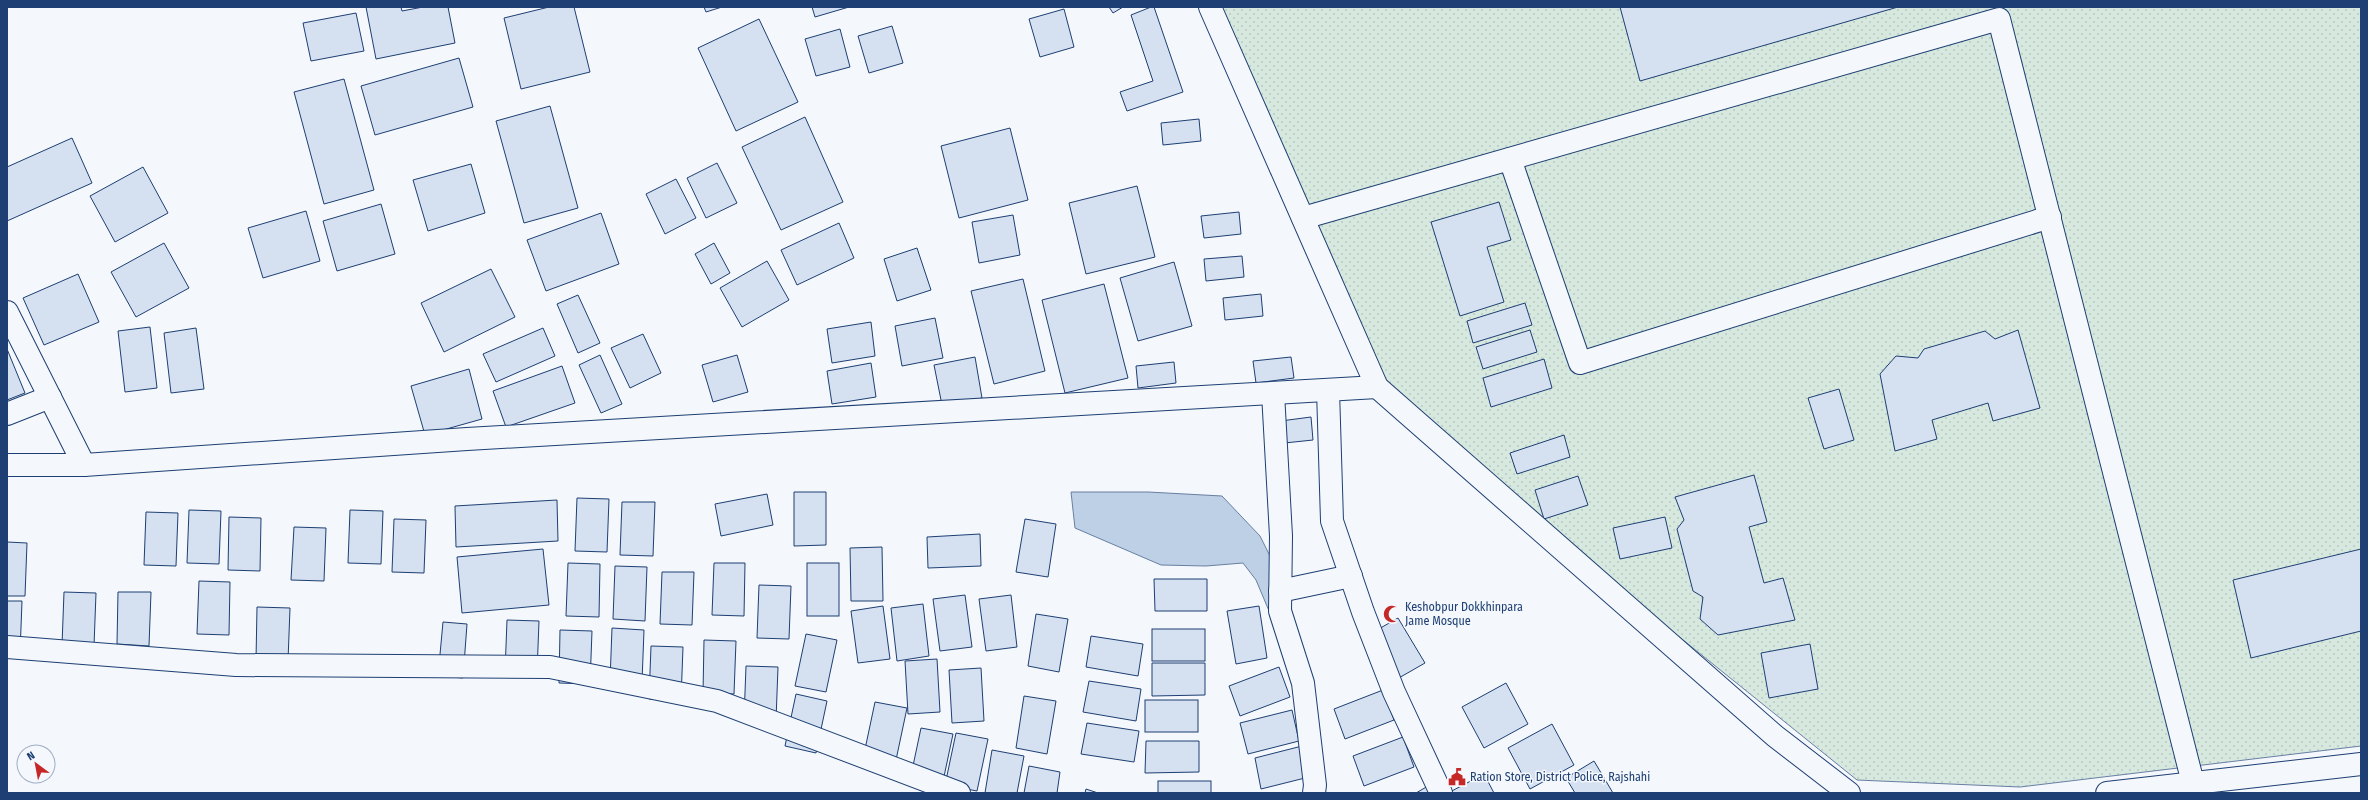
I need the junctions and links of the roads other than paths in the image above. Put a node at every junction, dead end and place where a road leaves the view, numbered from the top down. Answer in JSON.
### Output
{"nodes":[{"id":1,"x":1210,"y":7,"type":"edge"},
{"id":2,"x":1998,"y":13,"type":"edge"},
{"id":3,"x":1510,"y":159,"type":"junction"},
{"id":4,"x":2050,"y":217,"type":"junction"},
{"id":5,"x":1303,"y":218,"type":"junction"},
{"id":6,"x":7,"y":312,"type":"edge"},
{"id":7,"x":1377,"y":387,"type":"junction"},
{"id":8,"x":1328,"y":390,"type":"junction"},
{"id":9,"x":1272,"y":393,"type":"junction"},
{"id":10,"x":50,"y":397,"type":"junction"},
{"id":11,"x":7,"y":414,"type":"edge"},
{"id":12,"x":84,"y":464,"type":"junction"},
{"id":13,"x":9,"y":470,"type":"edge"},
{"id":14,"x":1351,"y":576,"type":"junction"},
{"id":15,"x":1280,"y":591,"type":"junction"},
{"id":16,"x":7,"y":647,"type":"edge"},
{"id":17,"x":2361,"y":764,"type":"edge"},
{"id":18,"x":2193,"y":783,"type":"junction"},
{"id":19,"x":959,"y":793,"type":"edge"},
{"id":20,"x":1314,"y":793,"type":"edge"},
{"id":21,"x":1441,"y":793,"type":"edge"},
{"id":22,"x":1849,"y":793,"type":"edge"},
{"id":23,"x":2108,"y":793,"type":"edge"}],
"edges":[{"from":1,"to":5,"type":"street"},
{"from":2,"to":3,"type":"street"},
{"from":2,"to":4,"type":"street"},
{"from":3,"to":4,"type":"street"},
{"from":3,"to":5,"type":"street"},
{"from":4,"to":18,"type":"street"},
{"from":5,"to":7,"type":"street"},
{"from":6,"to":10,"type":"street"},
{"from":7,"to":8,"type":"street"},
{"from":7,"to":22,"type":"street"},
{"from":8,"to":9,"type":"street"},
{"from":8,"to":14,"type":"street"},
{"from":9,"to":12,"type":"street"},
{"from":9,"to":15,"type":"street"},
{"from":10,"to":11,"type":"street"},
{"from":10,"to":12,"type":"street"},
{"from":12,"to":13,"type":"street"},
{"from":14,"to":15,"type":"street"},
{"from":14,"to":21,"type":"street"},
{"from":15,"to":20,"type":"street"},
{"from":16,"to":19,"type":"street"},
{"from":17,"to":18,"type":"street"},
{"from":18,"to":23,"type":"street"}]}
